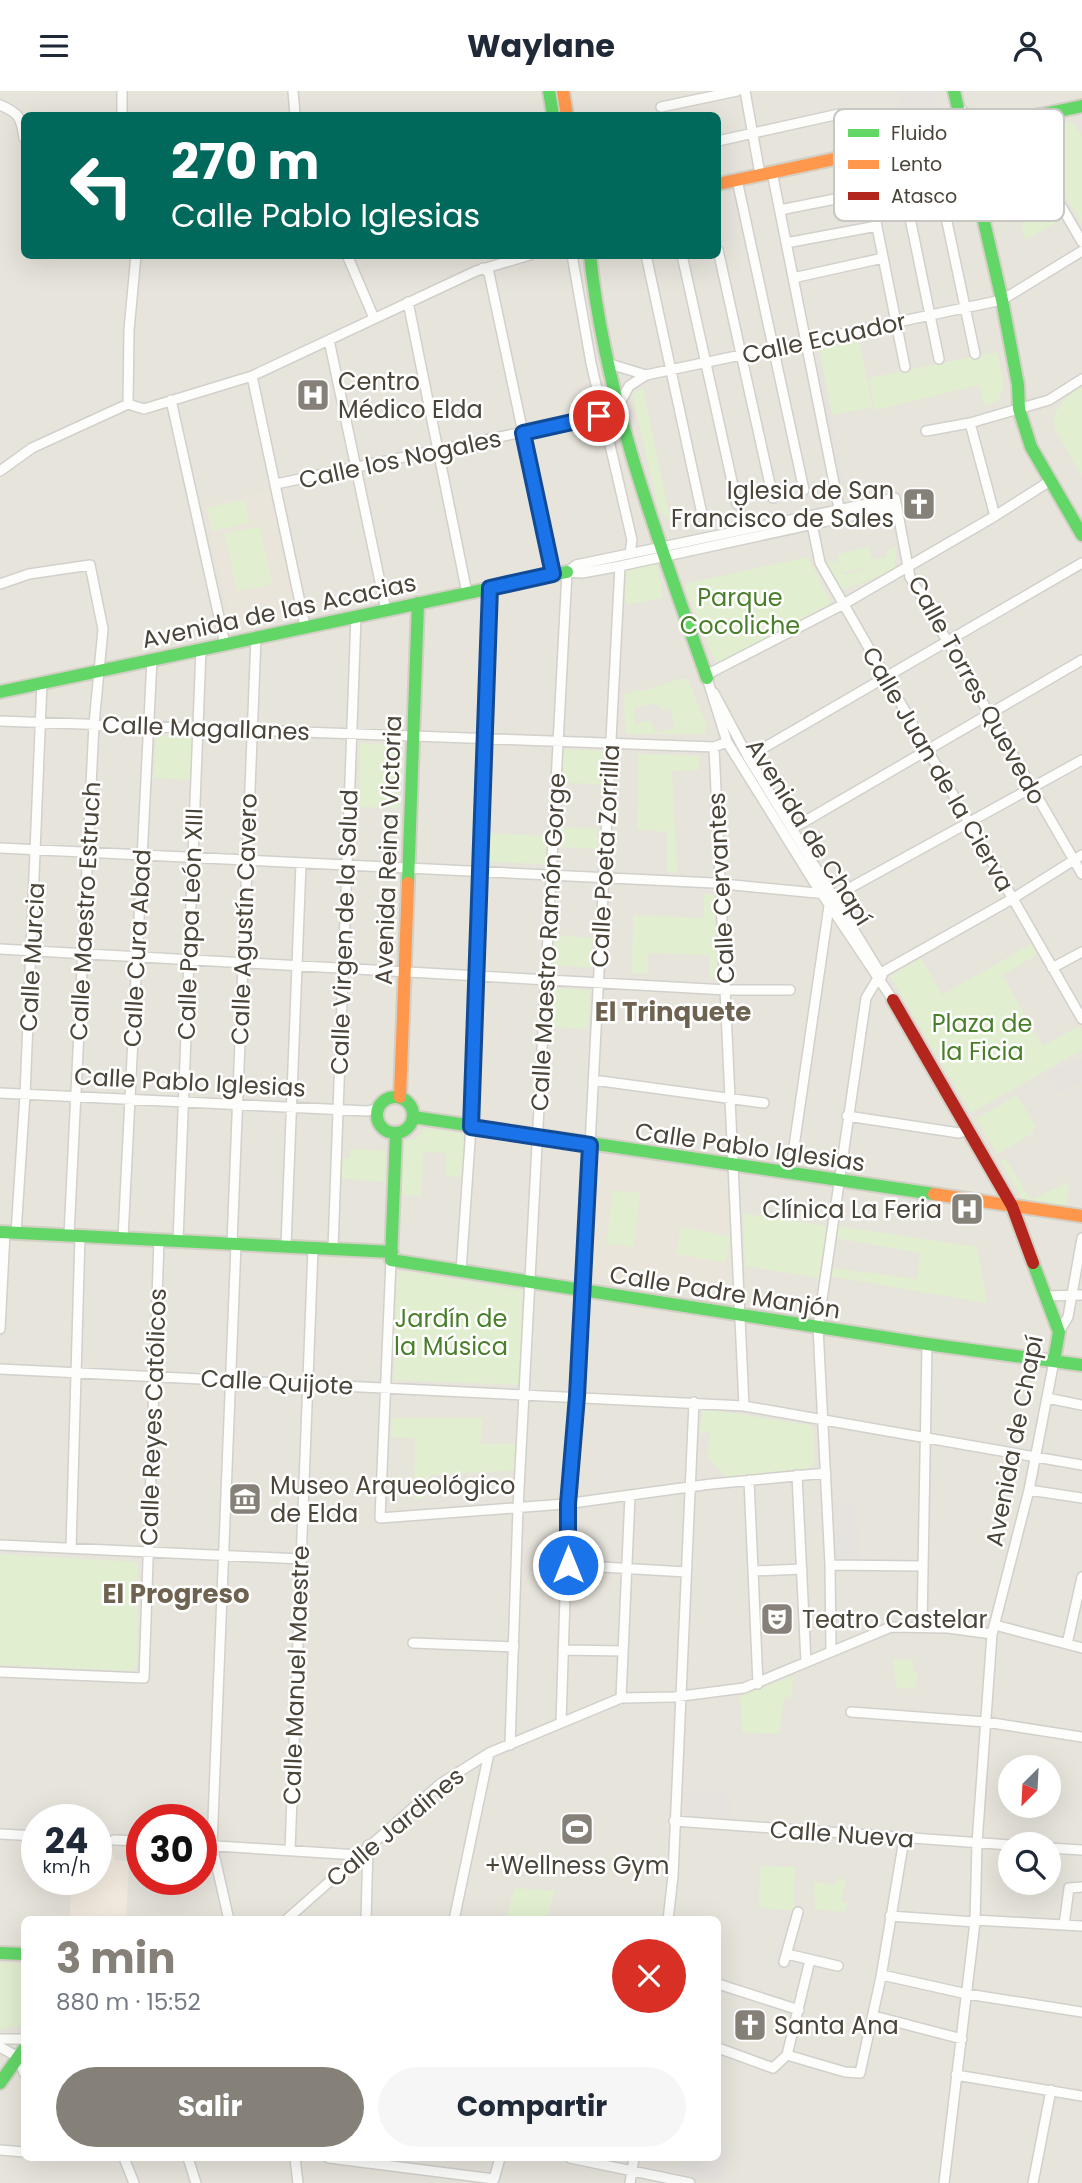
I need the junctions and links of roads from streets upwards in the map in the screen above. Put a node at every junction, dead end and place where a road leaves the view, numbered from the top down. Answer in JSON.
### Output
{"nodes":[{"id":1,"x":121,"y":91,"type":"edge"},
{"id":2,"x":293,"y":91,"type":"edge"},
{"id":3,"x":549,"y":91,"type":"edge"},
{"id":4,"x":563,"y":91,"type":"edge"},
{"id":5,"x":737,"y":91,"type":"edge"},
{"id":6,"x":745,"y":91,"type":"edge"},
{"id":7,"x":954,"y":91,"type":"edge"},
{"id":8,"x":0,"y":105,"type":"edge"},
{"id":9,"x":661,"y":107,"type":"dead end"},
{"id":10,"x":958,"y":108,"type":"edge"},
{"id":11,"x":122,"y":112,"type":"edge"},
{"id":12,"x":295,"y":112,"type":"edge"},
{"id":13,"x":552,"y":112,"type":"edge"},
{"id":14,"x":566,"y":112,"type":"edge"},
{"id":15,"x":834,"y":115,"type":"edge"},
{"id":16,"x":21,"y":117,"type":"edge"},
{"id":17,"x":752,"y":133,"type":"junction"},
{"id":18,"x":721,"y":140,"type":"edge"},
{"id":19,"x":834,"y":158,"type":"edge"},
{"id":20,"x":766,"y":173,"type":"junction"},
{"id":21,"x":737,"y":180,"type":"junction"},
{"id":22,"x":721,"y":183,"type":"edge"},
{"id":23,"x":834,"y":199,"type":"edge"},
{"id":24,"x":780,"y":210,"type":"junction"},
{"id":25,"x":1064,"y":211,"type":"edge"},
{"id":26,"x":876,"y":221,"type":"edge"},
{"id":27,"x":910,"y":221,"type":"edge"},
{"id":28,"x":950,"y":221,"type":"edge"},
{"id":29,"x":984,"y":221,"type":"edge"},
{"id":30,"x":877,"y":226,"type":"junction"},
{"id":31,"x":1082,"y":242,"type":"edge"},
{"id":32,"x":786,"y":243,"type":"junction"},
{"id":33,"x":1082,"y":251,"type":"edge"},
{"id":34,"x":883,"y":258,"type":"junction"},
{"id":35,"x":136,"y":259,"type":"edge"},
{"id":36,"x":349,"y":259,"type":"edge"},
{"id":37,"x":516,"y":259,"type":"edge"},
{"id":38,"x":573,"y":259,"type":"edge"},
{"id":39,"x":585,"y":259,"type":"edge"},
{"id":40,"x":590,"y":259,"type":"edge"},
{"id":41,"x":647,"y":259,"type":"edge"},
{"id":42,"x":683,"y":259,"type":"edge"},
{"id":43,"x":720,"y":259,"type":"edge"},
{"id":44,"x":483,"y":268,"type":"junction"},
{"id":45,"x":591,"y":275,"type":"junction"},
{"id":46,"x":793,"y":278,"type":"junction"},
{"id":47,"x":1002,"y":300,"type":"junction"},
{"id":48,"x":408,"y":302,"type":"junction"},
{"id":49,"x":966,"y":308,"type":"junction"},
{"id":50,"x":929,"y":316,"type":"junction"},
{"id":51,"x":374,"y":318,"type":"junction"},
{"id":52,"x":896,"y":323,"type":"junction"},
{"id":53,"x":329,"y":340,"type":"junction"},
{"id":54,"x":806,"y":341,"type":"junction"},
{"id":55,"x":774,"y":348,"type":"junction"},
{"id":56,"x":975,"y":354,"type":"dead end"},
{"id":57,"x":741,"y":355,"type":"junction"},
{"id":58,"x":939,"y":359,"type":"dead end"},
{"id":59,"x":706,"y":363,"type":"junction"},
{"id":60,"x":610,"y":364,"type":"junction"},
{"id":61,"x":905,"y":367,"type":"dead end"},
{"id":62,"x":671,"y":370,"type":"junction"},
{"id":63,"x":646,"y":375,"type":"junction"},
{"id":64,"x":251,"y":376,"type":"junction"},
{"id":65,"x":1082,"y":379,"type":"edge"},
{"id":66,"x":171,"y":400,"type":"junction"},
{"id":67,"x":128,"y":404,"type":"junction"},
{"id":68,"x":620,"y":404,"type":"junction"},
{"id":69,"x":1019,"y":409,"type":"junction"},
{"id":70,"x":605,"y":418,"type":"junction"},
{"id":71,"x":970,"y":423,"type":"junction"},
{"id":72,"x":926,"y":431,"type":"dead end"},
{"id":73,"x":523,"y":433,"type":"junction"},
{"id":74,"x":438,"y":451,"type":"junction"},
{"id":75,"x":356,"y":468,"type":"junction"},
{"id":76,"x":0,"y":471,"type":"edge"},
{"id":77,"x":1050,"y":481,"type":"junction"},
{"id":78,"x":276,"y":484,"type":"junction"},
{"id":79,"x":804,"y":490,"type":"dead end"},
{"id":80,"x":773,"y":498,"type":"dead end"},
{"id":81,"x":737,"y":504,"type":"dead end"},
{"id":82,"x":702,"y":514,"type":"dead end"},
{"id":83,"x":839,"y":514,"type":"junction"},
{"id":84,"x":806,"y":515,"type":"junction"},
{"id":85,"x":995,"y":516,"type":"junction"},
{"id":86,"x":812,"y":524,"type":"junction"},
{"id":87,"x":1082,"y":535,"type":"edge"},
{"id":88,"x":663,"y":552,"type":"junction"},
{"id":89,"x":630,"y":553,"type":"junction"},
{"id":90,"x":1082,"y":563,"type":"edge"},
{"id":91,"x":909,"y":564,"type":"junction"},
{"id":92,"x":620,"y":566,"type":"junction"},
{"id":93,"x":560,"y":573,"type":"junction"},
{"id":94,"x":0,"y":584,"type":"edge"},
{"id":95,"x":490,"y":588,"type":"junction"},
{"id":96,"x":467,"y":593,"type":"junction"},
{"id":97,"x":418,"y":603,"type":"junction"},
{"id":98,"x":842,"y":605,"type":"junction"},
{"id":99,"x":386,"y":610,"type":"junction"},
{"id":100,"x":356,"y":616,"type":"junction"},
{"id":101,"x":305,"y":626,"type":"junction"},
{"id":102,"x":256,"y":637,"type":"junction"},
{"id":103,"x":948,"y":642,"type":"junction"},
{"id":104,"x":225,"y":644,"type":"junction"},
{"id":105,"x":201,"y":649,"type":"junction"},
{"id":106,"x":152,"y":659,"type":"junction"},
{"id":107,"x":1082,"y":660,"type":"edge"},
{"id":108,"x":98,"y":670,"type":"junction"},
{"id":109,"x":706,"y":676,"type":"junction"},
{"id":110,"x":886,"y":677,"type":"junction"},
{"id":111,"x":42,"y":682,"type":"junction"},
{"id":112,"x":0,"y":692,"type":"edge"},
{"id":113,"x":989,"y":713,"type":"junction"},
{"id":114,"x":0,"y":721,"type":"edge"},
{"id":115,"x":41,"y":722,"type":"junction"},
{"id":116,"x":94,"y":724,"type":"junction"},
{"id":117,"x":149,"y":726,"type":"junction"},
{"id":118,"x":199,"y":728,"type":"junction"},
{"id":119,"x":251,"y":730,"type":"junction"},
{"id":120,"x":353,"y":733,"type":"junction"},
{"id":121,"x":413,"y":735,"type":"junction"},
{"id":122,"x":482,"y":739,"type":"junction"},
{"id":123,"x":558,"y":741,"type":"junction"},
{"id":124,"x":727,"y":742,"type":"junction"},
{"id":125,"x":611,"y":743,"type":"junction"},
{"id":126,"x":714,"y":747,"type":"junction"},
{"id":127,"x":927,"y":749,"type":"junction"},
{"id":128,"x":748,"y":757,"type":"junction"},
{"id":129,"x":1082,"y":760,"type":"edge"},
{"id":130,"x":1032,"y":789,"type":"junction"},
{"id":131,"x":788,"y":822,"type":"junction"},
{"id":132,"x":971,"y":823,"type":"junction"},
{"id":133,"x":0,"y":848,"type":"edge"},
{"id":134,"x":37,"y":850,"type":"junction"},
{"id":135,"x":88,"y":853,"type":"junction"},
{"id":136,"x":141,"y":856,"type":"junction"},
{"id":137,"x":1078,"y":857,"type":"edge"},
{"id":138,"x":193,"y":858,"type":"junction"},
{"id":139,"x":798,"y":858,"type":"junction"},
{"id":140,"x":246,"y":861,"type":"junction"},
{"id":141,"x":301,"y":864,"type":"junction"},
{"id":142,"x":345,"y":866,"type":"junction"},
{"id":143,"x":409,"y":869,"type":"junction"},
{"id":144,"x":478,"y":872,"type":"junction"},
{"id":145,"x":1082,"y":874,"type":"edge"},
{"id":146,"x":552,"y":876,"type":"junction"},
{"id":147,"x":603,"y":878,"type":"junction"},
{"id":148,"x":720,"y":884,"type":"junction"},
{"id":149,"x":792,"y":889,"type":"junction"},
{"id":150,"x":820,"y":891,"type":"junction"},
{"id":151,"x":833,"y":895,"type":"junction"},
{"id":152,"x":1012,"y":898,"type":"junction"},
{"id":153,"x":829,"y":906,"type":"junction"},
{"id":154,"x":0,"y":949,"type":"edge"},
{"id":155,"x":32,"y":950,"type":"junction"},
{"id":156,"x":1082,"y":952,"type":"edge"},
{"id":157,"x":85,"y":953,"type":"junction"},
{"id":158,"x":135,"y":955,"type":"junction"},
{"id":159,"x":190,"y":958,"type":"junction"},
{"id":160,"x":242,"y":960,"type":"junction"},
{"id":161,"x":296,"y":964,"type":"junction"},
{"id":162,"x":342,"y":967,"type":"junction"},
{"id":163,"x":1052,"y":968,"type":"junction"},
{"id":164,"x":405,"y":970,"type":"junction"},
{"id":165,"x":474,"y":975,"type":"junction"},
{"id":166,"x":879,"y":975,"type":"junction"},
{"id":167,"x":546,"y":979,"type":"junction"},
{"id":168,"x":598,"y":982,"type":"junction"},
{"id":169,"x":727,"y":990,"type":"junction"},
{"id":170,"x":790,"y":990,"type":"dead end"},
{"id":171,"x":893,"y":1000,"type":"joint"},
{"id":172,"x":1082,"y":1019,"type":"edge"},
{"id":173,"x":593,"y":1080,"type":"junction"},
{"id":174,"x":0,"y":1093,"type":"edge"},
{"id":175,"x":25,"y":1095,"type":"junction"},
{"id":176,"x":76,"y":1097,"type":"junction"},
{"id":177,"x":400,"y":1097,"type":"junction"},
{"id":178,"x":732,"y":1098,"type":"junction"},
{"id":179,"x":130,"y":1100,"type":"junction"},
{"id":180,"x":183,"y":1102,"type":"junction"},
{"id":181,"x":764,"y":1103,"type":"dead end"},
{"id":182,"x":238,"y":1104,"type":"junction"},
{"id":183,"x":291,"y":1108,"type":"junction"},
{"id":184,"x":377,"y":1109,"type":"junction"},
{"id":185,"x":338,"y":1110,"type":"junction"},
{"id":186,"x":847,"y":1116,"type":"junction"},
{"id":187,"x":414,"y":1117,"type":"junction"},
{"id":188,"x":471,"y":1127,"type":"junction"},
{"id":189,"x":970,"y":1130,"type":"junction"},
{"id":190,"x":396,"y":1134,"type":"junction"},
{"id":191,"x":539,"y":1137,"type":"junction"},
{"id":192,"x":590,"y":1145,"type":"junction"},
{"id":193,"x":735,"y":1165,"type":"junction"},
{"id":194,"x":790,"y":1174,"type":"junction"},
{"id":195,"x":837,"y":1180,"type":"junction"},
{"id":196,"x":1012,"y":1206,"type":"junction"},
{"id":197,"x":1082,"y":1216,"type":"edge"},
{"id":198,"x":7,"y":1232,"type":"edge"},
{"id":199,"x":75,"y":1236,"type":"junction"},
{"id":200,"x":123,"y":1238,"type":"junction"},
{"id":201,"x":1082,"y":1238,"type":"edge"},
{"id":202,"x":159,"y":1240,"type":"junction"},
{"id":203,"x":178,"y":1241,"type":"junction"},
{"id":204,"x":234,"y":1244,"type":"junction"},
{"id":205,"x":286,"y":1246,"type":"junction"},
{"id":206,"x":313,"y":1248,"type":"junction"},
{"id":207,"x":333,"y":1249,"type":"junction"},
{"id":208,"x":392,"y":1256,"type":"junction"},
{"id":209,"x":461,"y":1271,"type":"junction"},
{"id":210,"x":531,"y":1283,"type":"junction"},
{"id":211,"x":582,"y":1291,"type":"junction"},
{"id":212,"x":1077,"y":1295,"type":"edge"},
{"id":213,"x":1047,"y":1296,"type":"junction"},
{"id":214,"x":738,"y":1314,"type":"junction"},
{"id":215,"x":818,"y":1327,"type":"junction"},
{"id":216,"x":0,"y":1329,"type":"edge"},
{"id":217,"x":1059,"y":1332,"type":"junction"},
{"id":218,"x":927,"y":1344,"type":"junction"},
{"id":219,"x":1054,"y":1361,"type":"junction"},
{"id":220,"x":1082,"y":1365,"type":"edge"},
{"id":221,"x":0,"y":1369,"type":"edge"},
{"id":222,"x":76,"y":1373,"type":"junction"},
{"id":223,"x":154,"y":1376,"type":"junction"},
{"id":224,"x":230,"y":1380,"type":"junction"},
{"id":225,"x":308,"y":1383,"type":"junction"},
{"id":226,"x":386,"y":1387,"type":"junction"},
{"id":227,"x":526,"y":1394,"type":"junction"},
{"id":228,"x":577,"y":1396,"type":"junction"},
{"id":229,"x":1047,"y":1398,"type":"junction"},
{"id":230,"x":694,"y":1402,"type":"junction"},
{"id":231,"x":1082,"y":1405,"type":"edge"},
{"id":232,"x":744,"y":1406,"type":"junction"},
{"id":233,"x":824,"y":1419,"type":"junction"},
{"id":234,"x":925,"y":1437,"type":"junction"},
{"id":235,"x":1035,"y":1457,"type":"junction"},
{"id":236,"x":1082,"y":1465,"type":"edge"},
{"id":237,"x":826,"y":1473,"type":"junction"},
{"id":238,"x":797,"y":1475,"type":"junction"},
{"id":239,"x":750,"y":1480,"type":"junction"},
{"id":240,"x":688,"y":1487,"type":"junction"},
{"id":241,"x":1029,"y":1490,"type":"junction"},
{"id":242,"x":630,"y":1496,"type":"junction"},
{"id":243,"x":1082,"y":1498,"type":"edge"},
{"id":244,"x":568,"y":1504,"type":"junction"},
{"id":245,"x":518,"y":1508,"type":"junction"},
{"id":246,"x":0,"y":1545,"type":"edge"},
{"id":247,"x":71,"y":1548,"type":"junction"},
{"id":248,"x":148,"y":1552,"type":"junction"},
{"id":249,"x":224,"y":1555,"type":"junction"},
{"id":250,"x":301,"y":1559,"type":"junction"},
{"id":251,"x":568,"y":1565,"type":"junction"},
{"id":252,"x":830,"y":1565,"type":"junction"},
{"id":253,"x":920,"y":1566,"type":"junction"},
{"id":254,"x":627,"y":1568,"type":"junction"},
{"id":255,"x":802,"y":1569,"type":"junction"},
{"id":256,"x":753,"y":1571,"type":"junction"},
{"id":257,"x":686,"y":1572,"type":"junction"},
{"id":258,"x":1082,"y":1577,"type":"edge"},
{"id":259,"x":922,"y":1627,"type":"junction"},
{"id":260,"x":993,"y":1630,"type":"junction"},
{"id":261,"x":413,"y":1643,"type":"dead end"},
{"id":262,"x":1068,"y":1644,"type":"junction"},
{"id":263,"x":514,"y":1647,"type":"junction"},
{"id":264,"x":1082,"y":1647,"type":"edge"},
{"id":265,"x":564,"y":1650,"type":"junction"},
{"id":266,"x":623,"y":1651,"type":"junction"},
{"id":267,"x":831,"y":1652,"type":"junction"},
{"id":268,"x":806,"y":1662,"type":"junction"},
{"id":269,"x":0,"y":1672,"type":"edge"},
{"id":270,"x":758,"y":1684,"type":"junction"},
{"id":271,"x":682,"y":1696,"type":"junction"},
{"id":272,"x":621,"y":1698,"type":"junction"},
{"id":273,"x":851,"y":1712,"type":"dead end"},
{"id":274,"x":986,"y":1721,"type":"junction"},
{"id":275,"x":561,"y":1723,"type":"junction"},
{"id":276,"x":1082,"y":1737,"type":"edge"},
{"id":277,"x":510,"y":1745,"type":"junction"},
{"id":278,"x":489,"y":1753,"type":"junction"},
{"id":279,"x":214,"y":1804,"type":"edge"},
{"id":280,"x":674,"y":1821,"type":"junction"},
{"id":281,"x":0,"y":1834,"type":"edge"},
{"id":282,"x":21,"y":1835,"type":"edge"},
{"id":283,"x":904,"y":1839,"type":"junction"},
{"id":284,"x":114,"y":1840,"type":"dead end"},
{"id":285,"x":126,"y":1840,"type":"edge"},
{"id":286,"x":977,"y":1843,"type":"junction"},
{"id":287,"x":998,"y":1844,"type":"edge"},
{"id":288,"x":217,"y":1845,"type":"edge"},
{"id":289,"x":369,"y":1845,"type":"junction"},
{"id":290,"x":1061,"y":1849,"type":"edge"},
{"id":291,"x":290,"y":1850,"type":"junction"},
{"id":292,"x":1082,"y":1850,"type":"edge"},
{"id":293,"x":331,"y":1852,"type":"junction"},
{"id":294,"x":358,"y":1855,"type":"junction"},
{"id":295,"x":217,"y":1867,"type":"edge"},
{"id":296,"x":344,"y":1868,"type":"junction"},
{"id":297,"x":1082,"y":1887,"type":"edge"},
{"id":298,"x":798,"y":1912,"type":"dead end"},
{"id":299,"x":228,"y":1916,"type":"edge"},
{"id":300,"x":290,"y":1916,"type":"edge"},
{"id":301,"x":366,"y":1916,"type":"edge"},
{"id":302,"x":455,"y":1916,"type":"edge"},
{"id":303,"x":668,"y":1916,"type":"edge"},
{"id":304,"x":890,"y":1916,"type":"junction"},
{"id":305,"x":975,"y":1921,"type":"junction"},
{"id":306,"x":1064,"y":1925,"type":"junction"},
{"id":307,"x":1082,"y":1926,"type":"edge"},
{"id":308,"x":0,"y":1953,"type":"edge"},
{"id":309,"x":21,"y":1954,"type":"edge"},
{"id":310,"x":810,"y":1960,"type":"junction"},
{"id":311,"x":838,"y":1966,"type":"dead end"},
{"id":312,"x":882,"y":1975,"type":"junction"},
{"id":313,"x":721,"y":1985,"type":"edge"},
{"id":314,"x":967,"y":1994,"type":"junction"},
{"id":315,"x":799,"y":2010,"type":"junction"},
{"id":316,"x":1082,"y":2013,"type":"edge"},
{"id":317,"x":874,"y":2016,"type":"junction"},
{"id":318,"x":0,"y":2039,"type":"edge"},
{"id":319,"x":962,"y":2039,"type":"junction"},
{"id":320,"x":0,"y":2047,"type":"edge"},
{"id":321,"x":21,"y":2048,"type":"edge"},
{"id":322,"x":21,"y":2049,"type":"edge"},
{"id":323,"x":721,"y":2049,"type":"edge"},
{"id":324,"x":21,"y":2052,"type":"edge"},
{"id":325,"x":787,"y":2055,"type":"junction"},
{"id":326,"x":956,"y":2075,"type":"junction"},
{"id":327,"x":0,"y":2083,"type":"edge"},
{"id":328,"x":1051,"y":2090,"type":"junction"},
{"id":329,"x":1082,"y":2096,"type":"edge"},
{"id":330,"x":0,"y":2150,"type":"edge"},
{"id":331,"x":21,"y":2152,"type":"edge"},
{"id":332,"x":125,"y":2161,"type":"edge"},
{"id":333,"x":189,"y":2161,"type":"edge"},
{"id":334,"x":295,"y":2161,"type":"edge"},
{"id":335,"x":353,"y":2161,"type":"edge"},
{"id":336,"x":499,"y":2161,"type":"edge"},
{"id":337,"x":583,"y":2161,"type":"edge"},
{"id":338,"x":634,"y":2161,"type":"edge"},
{"id":339,"x":632,"y":2172,"type":"junction"},
{"id":340,"x":134,"y":2183,"type":"edge"},
{"id":341,"x":196,"y":2183,"type":"edge"},
{"id":342,"x":298,"y":2183,"type":"edge"},
{"id":343,"x":630,"y":2183,"type":"edge"},
{"id":344,"x":690,"y":2183,"type":"edge"},
{"id":345,"x":944,"y":2183,"type":"edge"},
{"id":346,"x":1033,"y":2183,"type":"edge"}],
"edges":[{"from":1,"to":11,"type":"street"},
{"from":2,"to":12,"type":"street"},
{"from":3,"to":13,"type":"street"},
{"from":4,"to":14,"type":"street"},
{"from":5,"to":9,"type":"street"},
{"from":6,"to":17,"type":"street"},
{"from":7,"to":10,"type":"street"},
{"from":8,"to":16,"type":"street"},
{"from":15,"to":17,"type":"street"},
{"from":17,"to":18,"type":"street"},
{"from":17,"to":20,"type":"street"},
{"from":19,"to":20,"type":"street"},
{"from":20,"to":21,"type":"street"},
{"from":20,"to":24,"type":"street"},
{"from":21,"to":22,"type":"street"},
{"from":21,"to":55,"type":"street"},
{"from":23,"to":24,"type":"street"},
{"from":24,"to":32,"type":"street"},
{"from":25,"to":31,"type":"street"},
{"from":26,"to":30,"type":"street"},
{"from":27,"to":50,"type":"street"},
{"from":28,"to":49,"type":"street"},
{"from":29,"to":47,"type":"street"},
{"from":30,"to":32,"type":"street"},
{"from":30,"to":34,"type":"street"},
{"from":32,"to":46,"type":"street"},
{"from":33,"to":47,"type":"street","name":"Calle Ecuador"},
{"from":34,"to":46,"type":"street"},
{"from":34,"to":52,"type":"street"},
{"from":35,"to":67,"type":"street"},
{"from":36,"to":51,"type":"street"},
{"from":37,"to":44,"type":"street"},
{"from":38,"to":70,"type":"street"},
{"from":39,"to":45,"type":"street"},
{"from":40,"to":45,"type":"street"},
{"from":41,"to":62,"type":"street"},
{"from":42,"to":59,"type":"street"},
{"from":43,"to":57,"type":"street"},
{"from":44,"to":48,"type":"street"},
{"from":44,"to":73,"type":"street","name":"Calle Maestro Ramón Gorge"},
{"from":45,"to":60,"type":"street","name":"Avenida de Chapí"},
{"from":46,"to":54,"type":"street"},
{"from":47,"to":49,"type":"street","name":"Calle Ecuador"},
{"from":47,"to":69,"type":"street"},
{"from":48,"to":51,"type":"street"},
{"from":48,"to":74,"type":"street"},
{"from":49,"to":50,"type":"street","name":"Calle Ecuador"},
{"from":49,"to":56,"type":"street"},
{"from":50,"to":52,"type":"street","name":"Calle Ecuador"},
{"from":50,"to":58,"type":"street"},
{"from":51,"to":53,"type":"street"},
{"from":52,"to":54,"type":"street","name":"Calle Ecuador"},
{"from":52,"to":61,"type":"street"},
{"from":53,"to":64,"type":"street"},
{"from":53,"to":75,"type":"street"},
{"from":54,"to":55,"type":"street","name":"Calle Ecuador"},
{"from":54,"to":83,"type":"street"},
{"from":55,"to":57,"type":"street","name":"Calle Ecuador"},
{"from":55,"to":79,"type":"street"},
{"from":57,"to":59,"type":"street","name":"Calle Ecuador"},
{"from":57,"to":80,"type":"street"},
{"from":59,"to":62,"type":"street","name":"Calle Ecuador"},
{"from":59,"to":81,"type":"street"},
{"from":60,"to":63,"type":"street","name":"Calle Ecuador"},
{"from":60,"to":68,"type":"street","name":"Avenida de Chapí"},
{"from":62,"to":63,"type":"street","name":"Calle Ecuador"},
{"from":62,"to":82,"type":"street"},
{"from":63,"to":68,"type":"street"},
{"from":64,"to":66,"type":"street"},
{"from":64,"to":78,"type":"street"},
{"from":65,"to":69,"type":"street"},
{"from":66,"to":67,"type":"street"},
{"from":66,"to":104,"type":"street"},
{"from":67,"to":76,"type":"street"},
{"from":68,"to":88,"type":"street","name":"Avenida de Chapí"},
{"from":69,"to":71,"type":"street"},
{"from":69,"to":77,"type":"street"},
{"from":70,"to":73,"type":"street","name":"Calle los Nogales"},
{"from":70,"to":89,"type":"street"},
{"from":71,"to":72,"type":"street"},
{"from":71,"to":85,"type":"street"},
{"from":73,"to":74,"type":"street","name":"Calle los Nogales"},
{"from":73,"to":93,"type":"street","name":"Calle Maestro Ramón Gorge"},
{"from":74,"to":75,"type":"street","name":"Calle los Nogales"},
{"from":74,"to":96,"type":"street"},
{"from":75,"to":78,"type":"street","name":"Calle los Nogales"},
{"from":75,"to":99,"type":"street"},
{"from":77,"to":85,"type":"street"},
{"from":77,"to":87,"type":"street"},
{"from":78,"to":101,"type":"street"},
{"from":83,"to":84,"type":"street"},
{"from":83,"to":86,"type":"street"},
{"from":83,"to":91,"type":"street","name":"Calle Torres Quevedo"},
{"from":84,"to":86,"type":"street","name":"Calle Juan de la Cierva"},
{"from":84,"to":88,"type":"street"},
{"from":85,"to":91,"type":"street"},
{"from":86,"to":88,"type":"street"},
{"from":86,"to":98,"type":"street","name":"Calle Juan de la Cierva"},
{"from":88,"to":89,"type":"street","name":"Avenida de las Acacias"},
{"from":88,"to":92,"type":"street","name":"Avenida de las Acacias"},
{"from":88,"to":109,"type":"street","name":"Avenida de Chapí"},
{"from":89,"to":93,"type":"street","name":"Avenida de las Acacias"},
{"from":90,"to":103,"type":"street"},
{"from":91,"to":98,"type":"street"},
{"from":91,"to":103,"type":"street","name":"Calle Torres Quevedo"},
{"from":92,"to":93,"type":"street","name":"Avenida de las Acacias"},
{"from":92,"to":125,"type":"street","name":"Calle Poeta Zorrilla"},
{"from":93,"to":95,"type":"street","name":"Avenida de las Acacias"},
{"from":93,"to":123,"type":"street","name":"Calle Maestro Ramón Gorge"},
{"from":94,"to":108,"type":"street","name":"Calle Maestro Estruch"},
{"from":95,"to":96,"type":"street","name":"Avenida de las Acacias"},
{"from":95,"to":122,"type":"street"},
{"from":96,"to":97,"type":"street","name":"Avenida de las Acacias"},
{"from":97,"to":99,"type":"street","name":"Avenida de las Acacias"},
{"from":97,"to":121,"type":"street","name":"Avenida Reina Victoria"},
{"from":98,"to":109,"type":"street"},
{"from":98,"to":110,"type":"street","name":"Calle Juan de la Cierva"},
{"from":99,"to":100,"type":"street","name":"Avenida de las Acacias"},
{"from":100,"to":101,"type":"street","name":"Avenida de las Acacias"},
{"from":100,"to":120,"type":"street","name":"Calle Virgen de la Salud"},
{"from":101,"to":102,"type":"street","name":"Avenida de las Acacias"},
{"from":102,"to":104,"type":"street","name":"Avenida de las Acacias"},
{"from":102,"to":119,"type":"street","name":"Calle Agustín Cavero"},
{"from":103,"to":110,"type":"street"},
{"from":103,"to":113,"type":"street","name":"Calle Torres Quevedo"},
{"from":104,"to":105,"type":"street","name":"Avenida de las Acacias"},
{"from":105,"to":106,"type":"street","name":"Avenida de las Acacias"},
{"from":105,"to":118,"type":"street","name":"Calle Papa León XIII"},
{"from":106,"to":108,"type":"street","name":"Avenida de las Acacias"},
{"from":106,"to":117,"type":"street","name":"Calle Cura Abad"},
{"from":107,"to":113,"type":"street"},
{"from":108,"to":111,"type":"street","name":"Avenida de las Acacias"},
{"from":108,"to":116,"type":"street","name":"Calle Maestro Estruch"},
{"from":109,"to":124,"type":"street","name":"Avenida de Chapí"},
{"from":109,"to":128,"type":"street","name":"Avenida de Chapí"},
{"from":110,"to":127,"type":"street","name":"Calle Juan de la Cierva"},
{"from":110,"to":128,"type":"street"},
{"from":111,"to":112,"type":"street","name":"Avenida de las Acacias"},
{"from":111,"to":115,"type":"street","name":"Calle Murcia"},
{"from":113,"to":127,"type":"street"},
{"from":113,"to":130,"type":"street","name":"Calle Torres Quevedo"},
{"from":114,"to":115,"type":"street","name":"Calle Magallanes"},
{"from":115,"to":116,"type":"street","name":"Calle Magallanes"},
{"from":115,"to":134,"type":"street","name":"Calle Murcia"},
{"from":116,"to":117,"type":"street","name":"Calle Magallanes"},
{"from":116,"to":135,"type":"street","name":"Calle Maestro Estruch"},
{"from":117,"to":118,"type":"street","name":"Calle Magallanes"},
{"from":117,"to":136,"type":"street","name":"Calle Cura Abad"},
{"from":118,"to":119,"type":"street","name":"Calle Magallanes"},
{"from":118,"to":138,"type":"street","name":"Calle Papa León XIII"},
{"from":119,"to":120,"type":"street","name":"Calle Magallanes"},
{"from":119,"to":140,"type":"street","name":"Calle Agustín Cavero"},
{"from":120,"to":121,"type":"street","name":"Calle Magallanes"},
{"from":120,"to":142,"type":"street","name":"Calle Virgen de la Salud"},
{"from":121,"to":122,"type":"street","name":"Calle Magallanes"},
{"from":121,"to":143,"type":"street","name":"Avenida Reina Victoria"},
{"from":122,"to":123,"type":"street","name":"Calle Magallanes"},
{"from":122,"to":144,"type":"street"},
{"from":123,"to":125,"type":"street","name":"Calle Magallanes"},
{"from":123,"to":146,"type":"street","name":"Calle Maestro Ramón Gorge"},
{"from":124,"to":126,"type":"street"},
{"from":124,"to":139,"type":"street","name":"Avenida de Chapí"},
{"from":125,"to":126,"type":"street","name":"Calle Magallanes"},
{"from":125,"to":147,"type":"street","name":"Calle Poeta Zorrilla"},
{"from":126,"to":148,"type":"street","name":"Calle Cervantes"},
{"from":127,"to":131,"type":"street"},
{"from":127,"to":132,"type":"street","name":"Calle Juan de la Cierva"},
{"from":128,"to":131,"type":"street","name":"Avenida de Chapí"},
{"from":129,"to":130,"type":"street"},
{"from":130,"to":132,"type":"street"},
{"from":130,"to":137,"type":"street","name":"Calle Torres Quevedo"},
{"from":131,"to":151,"type":"street","name":"Avenida de Chapí"},
{"from":132,"to":151,"type":"street"},
{"from":132,"to":152,"type":"street","name":"Calle Juan de la Cierva"},
{"from":133,"to":134,"type":"street"},
{"from":134,"to":135,"type":"street"},
{"from":134,"to":155,"type":"street","name":"Calle Murcia"},
{"from":135,"to":136,"type":"street"},
{"from":135,"to":157,"type":"street","name":"Calle Maestro Estruch"},
{"from":136,"to":138,"type":"street"},
{"from":136,"to":158,"type":"street","name":"Calle Cura Abad"},
{"from":137,"to":145,"type":"street","name":"Calle Torres Quevedo"},
{"from":137,"to":152,"type":"street"},
{"from":138,"to":140,"type":"street"},
{"from":138,"to":159,"type":"street","name":"Calle Papa León XIII"},
{"from":139,"to":149,"type":"street"},
{"from":139,"to":150,"type":"street","name":"Avenida de Chapí"},
{"from":140,"to":141,"type":"street"},
{"from":140,"to":160,"type":"street","name":"Calle Agustín Cavero"},
{"from":141,"to":142,"type":"street"},
{"from":141,"to":161,"type":"street"},
{"from":142,"to":143,"type":"street"},
{"from":142,"to":162,"type":"street","name":"Calle Virgen de la Salud"},
{"from":143,"to":144,"type":"street"},
{"from":143,"to":164,"type":"street","name":"Avenida Reina Victoria"},
{"from":144,"to":146,"type":"street"},
{"from":144,"to":165,"type":"street"},
{"from":146,"to":147,"type":"street"},
{"from":146,"to":167,"type":"street","name":"Calle Maestro Ramón Gorge"},
{"from":147,"to":148,"type":"street"},
{"from":147,"to":168,"type":"street","name":"Calle Poeta Zorrilla"},
{"from":148,"to":149,"type":"street"},
{"from":148,"to":169,"type":"street","name":"Calle Cervantes"},
{"from":149,"to":150,"type":"street"},
{"from":150,"to":151,"type":"street"},
{"from":150,"to":153,"type":"street","name":"Avenida de Chapí"},
{"from":151,"to":166,"type":"street","name":"Avenida de Chapí"},
{"from":152,"to":163,"type":"street","name":"Calle Juan de la Cierva"},
{"from":152,"to":166,"type":"street"},
{"from":153,"to":166,"type":"street","name":"Avenida de Chapí"},
{"from":153,"to":194,"type":"street"},
{"from":154,"to":155,"type":"street"},
{"from":155,"to":157,"type":"street"},
{"from":155,"to":175,"type":"street","name":"Calle Murcia"},
{"from":156,"to":163,"type":"street"},
{"from":157,"to":158,"type":"street"},
{"from":157,"to":176,"type":"street","name":"Calle Maestro Estruch"},
{"from":158,"to":159,"type":"street"},
{"from":158,"to":179,"type":"street","name":"Calle Cura Abad"},
{"from":159,"to":160,"type":"street"},
{"from":159,"to":180,"type":"street","name":"Calle Papa León XIII"},
{"from":160,"to":161,"type":"street"},
{"from":160,"to":182,"type":"street","name":"Calle Agustín Cavero"},
{"from":161,"to":162,"type":"street"},
{"from":161,"to":183,"type":"street"},
{"from":162,"to":164,"type":"street"},
{"from":162,"to":185,"type":"street","name":"Calle Virgen de la Salud"},
{"from":163,"to":172,"type":"street","name":"Calle Juan de la Cierva"},
{"from":164,"to":165,"type":"street"},
{"from":164,"to":177,"type":"street","name":"Avenida Reina Victoria"},
{"from":165,"to":167,"type":"street"},
{"from":165,"to":188,"type":"street"},
{"from":166,"to":171,"type":"street","name":"Avenida de Chapí"},
{"from":166,"to":186,"type":"street"},
{"from":167,"to":168,"type":"street"},
{"from":167,"to":191,"type":"street","name":"Calle Maestro Ramón Gorge"},
{"from":168,"to":169,"type":"street"},
{"from":168,"to":173,"type":"street","name":"Calle Poeta Zorrilla"},
{"from":169,"to":170,"type":"street"},
{"from":169,"to":178,"type":"street","name":"Calle Cervantes"},
{"from":171,"to":189,"type":"street","name":"Avenida de Chapí"},
{"from":173,"to":178,"type":"street"},
{"from":173,"to":192,"type":"street","name":"Calle Poeta Zorrilla"},
{"from":174,"to":175,"type":"street","name":"Calle Pablo Iglesias"},
{"from":175,"to":176,"type":"street","name":"Calle Pablo Iglesias"},
{"from":175,"to":198,"type":"street","name":"Calle Murcia"},
{"from":176,"to":179,"type":"street","name":"Calle Pablo Iglesias"},
{"from":176,"to":199,"type":"street","name":"Calle Maestro Estruch"},
{"from":177,"to":184,"type":"street"},
{"from":177,"to":187,"type":"street"},
{"from":178,"to":181,"type":"street"},
{"from":178,"to":193,"type":"street","name":"Calle Cervantes"},
{"from":179,"to":180,"type":"street","name":"Calle Pablo Iglesias"},
{"from":179,"to":200,"type":"street","name":"Calle Cura Abad"},
{"from":180,"to":182,"type":"street","name":"Calle Pablo Iglesias"},
{"from":180,"to":203,"type":"street","name":"Calle Papa León XIII"},
{"from":182,"to":183,"type":"street","name":"Calle Pablo Iglesias"},
{"from":182,"to":204,"type":"street","name":"Calle Agustín Cavero"},
{"from":183,"to":185,"type":"street","name":"Calle Pablo Iglesias"},
{"from":183,"to":205,"type":"street"},
{"from":184,"to":185,"type":"street","name":"Calle Pablo Iglesias"},
{"from":184,"to":190,"type":"street"},
{"from":185,"to":207,"type":"street","name":"Calle Virgen de la Salud"},
{"from":186,"to":189,"type":"street"},
{"from":186,"to":195,"type":"street"},
{"from":187,"to":188,"type":"street","name":"Calle Pablo Iglesias"},
{"from":187,"to":190,"type":"street"},
{"from":188,"to":191,"type":"street","name":"Calle Pablo Iglesias"},
{"from":188,"to":209,"type":"street"},
{"from":189,"to":196,"type":"street","name":"Avenida de Chapí"},
{"from":190,"to":208,"type":"street"},
{"from":191,"to":192,"type":"street","name":"Calle Pablo Iglesias"},
{"from":191,"to":210,"type":"street","name":"Calle Maestro Ramón Gorge"},
{"from":192,"to":193,"type":"street","name":"Calle Pablo Iglesias"},
{"from":192,"to":211,"type":"street","name":"Calle Poeta Zorrilla"},
{"from":193,"to":194,"type":"street","name":"Calle Pablo Iglesias"},
{"from":193,"to":214,"type":"street","name":"Calle Cervantes"},
{"from":194,"to":195,"type":"street","name":"Calle Pablo Iglesias"},
{"from":195,"to":196,"type":"street","name":"Calle Pablo Iglesias"},
{"from":195,"to":215,"type":"street"},
{"from":196,"to":197,"type":"street","name":"Calle Pablo Iglesias"},
{"from":196,"to":213,"type":"street","name":"Avenida de Chapí"},
{"from":198,"to":199,"type":"street","name":"Calle Padre Manjón"},
{"from":198,"to":216,"type":"street","name":"Calle Murcia"},
{"from":199,"to":200,"type":"street","name":"Calle Padre Manjón"},
{"from":199,"to":222,"type":"street","name":"Calle Maestro Estruch"},
{"from":200,"to":202,"type":"street","name":"Calle Padre Manjón"},
{"from":201,"to":212,"type":"street"},
{"from":202,"to":203,"type":"street","name":"Calle Padre Manjón"},
{"from":202,"to":223,"type":"street","name":"Calle Reyes Católicos"},
{"from":203,"to":204,"type":"street","name":"Calle Padre Manjón"},
{"from":204,"to":205,"type":"street","name":"Calle Padre Manjón"},
{"from":204,"to":224,"type":"street","name":"Calle Agustín Cavero"},
{"from":205,"to":206,"type":"street","name":"Calle Padre Manjón"},
{"from":206,"to":207,"type":"street","name":"Calle Padre Manjón"},
{"from":206,"to":225,"type":"street","name":"Calle Manuel Maestre"},
{"from":207,"to":208,"type":"street","name":"Calle Padre Manjón"},
{"from":208,"to":209,"type":"street","name":"Calle Padre Manjón"},
{"from":208,"to":226,"type":"street"},
{"from":209,"to":210,"type":"street","name":"Calle Padre Manjón"},
{"from":210,"to":211,"type":"street","name":"Calle Padre Manjón"},
{"from":210,"to":227,"type":"street","name":"Calle Maestro Ramón Gorge"},
{"from":211,"to":214,"type":"street","name":"Calle Padre Manjón"},
{"from":211,"to":228,"type":"street","name":"Calle Poeta Zorrilla"},
{"from":212,"to":213,"type":"street"},
{"from":212,"to":217,"type":"street"},
{"from":213,"to":217,"type":"street","name":"Avenida de Chapí"},
{"from":214,"to":215,"type":"street","name":"Calle Padre Manjón"},
{"from":214,"to":232,"type":"street","name":"Calle Cervantes"},
{"from":215,"to":218,"type":"street","name":"Calle Padre Manjón"},
{"from":215,"to":233,"type":"street"},
{"from":217,"to":219,"type":"street","name":"Avenida de Chapí"},
{"from":218,"to":219,"type":"street","name":"Calle Padre Manjón"},
{"from":218,"to":234,"type":"street"},
{"from":219,"to":220,"type":"street","name":"Calle Padre Manjón"},
{"from":219,"to":229,"type":"street","name":"Avenida de Chapí"},
{"from":221,"to":222,"type":"street","name":"Calle Quijote"},
{"from":222,"to":223,"type":"street","name":"Calle Quijote"},
{"from":222,"to":247,"type":"street","name":"Calle Maestro Estruch"},
{"from":223,"to":224,"type":"street","name":"Calle Quijote"},
{"from":223,"to":248,"type":"street","name":"Calle Reyes Católicos"},
{"from":224,"to":225,"type":"street","name":"Calle Quijote"},
{"from":224,"to":249,"type":"street","name":"Calle Agustín Cavero"},
{"from":225,"to":226,"type":"street","name":"Calle Quijote"},
{"from":225,"to":250,"type":"street","name":"Calle Manuel Maestre"},
{"from":226,"to":227,"type":"street","name":"Calle Quijote"},
{"from":226,"to":245,"type":"street"},
{"from":227,"to":228,"type":"street","name":"Calle Quijote"},
{"from":227,"to":245,"type":"street","name":"Calle Maestro Ramón Gorge"},
{"from":228,"to":230,"type":"street","name":"Calle Quijote"},
{"from":228,"to":244,"type":"street","name":"Calle Poeta Zorrilla"},
{"from":229,"to":231,"type":"street"},
{"from":229,"to":235,"type":"street","name":"Avenida de Chapí"},
{"from":230,"to":232,"type":"street","name":"Calle Quijote"},
{"from":230,"to":240,"type":"street"},
{"from":232,"to":233,"type":"street","name":"Calle Quijote"},
{"from":233,"to":234,"type":"street","name":"Calle Quijote"},
{"from":233,"to":237,"type":"street"},
{"from":234,"to":235,"type":"street","name":"Calle Quijote"},
{"from":234,"to":253,"type":"street"},
{"from":235,"to":236,"type":"street","name":"Calle Quijote"},
{"from":235,"to":241,"type":"street","name":"Avenida de Chapí"},
{"from":237,"to":238,"type":"street"},
{"from":237,"to":252,"type":"street"},
{"from":238,"to":239,"type":"street"},
{"from":238,"to":255,"type":"street"},
{"from":239,"to":240,"type":"street"},
{"from":239,"to":256,"type":"street"},
{"from":240,"to":242,"type":"street"},
{"from":240,"to":257,"type":"street"},
{"from":241,"to":243,"type":"street"},
{"from":241,"to":260,"type":"street","name":"Avenida de Chapí"},
{"from":242,"to":244,"type":"street"},
{"from":242,"to":254,"type":"street"},
{"from":244,"to":245,"type":"street"},
{"from":244,"to":251,"type":"street","name":"Calle Poeta Zorrilla"},
{"from":245,"to":263,"type":"street","name":"Calle Maestro Ramón Gorge"},
{"from":246,"to":247,"type":"street"},
{"from":247,"to":248,"type":"street"},
{"from":248,"to":249,"type":"street"},
{"from":248,"to":269,"type":"street","name":"Calle Reyes Católicos"},
{"from":249,"to":250,"type":"street"},
{"from":249,"to":279,"type":"street","name":"Calle Agustín Cavero"},
{"from":250,"to":291,"type":"street","name":"Calle Manuel Maestre"},
{"from":251,"to":254,"type":"street"},
{"from":251,"to":265,"type":"street","name":"Calle Poeta Zorrilla"},
{"from":252,"to":253,"type":"street"},
{"from":252,"to":267,"type":"street"},
{"from":253,"to":259,"type":"street"},
{"from":254,"to":257,"type":"street"},
{"from":254,"to":266,"type":"street"},
{"from":255,"to":256,"type":"street"},
{"from":255,"to":268,"type":"street"},
{"from":256,"to":270,"type":"street"},
{"from":257,"to":271,"type":"street"},
{"from":258,"to":262,"type":"street"},
{"from":259,"to":260,"type":"street","name":"Calle Jardines"},
{"from":259,"to":267,"type":"street","name":"Calle Jardines"},
{"from":260,"to":262,"type":"street","name":"Calle Jardines"},
{"from":260,"to":274,"type":"street","name":"Avenida de Chapí"},
{"from":261,"to":263,"type":"street"},
{"from":262,"to":264,"type":"street","name":"Calle Jardines"},
{"from":263,"to":277,"type":"street","name":"Calle Maestro Ramón Gorge"},
{"from":265,"to":266,"type":"street"},
{"from":265,"to":275,"type":"street","name":"Calle Poeta Zorrilla"},
{"from":266,"to":272,"type":"street"},
{"from":267,"to":268,"type":"street","name":"Calle Jardines"},
{"from":268,"to":270,"type":"street","name":"Calle Jardines"},
{"from":270,"to":271,"type":"street","name":"Calle Jardines"},
{"from":271,"to":272,"type":"street","name":"Calle Jardines"},
{"from":271,"to":280,"type":"street"},
{"from":272,"to":275,"type":"street","name":"Calle Jardines"},
{"from":273,"to":274,"type":"street"},
{"from":274,"to":276,"type":"street"},
{"from":274,"to":286,"type":"street","name":"Avenida de Chapí"},
{"from":275,"to":277,"type":"street","name":"Calle Jardines"},
{"from":277,"to":278,"type":"street","name":"Calle Jardines"},
{"from":278,"to":289,"type":"street","name":"Calle Jardines"},
{"from":278,"to":302,"type":"street"},
{"from":280,"to":283,"type":"street","name":"Calle Nueva"},
{"from":280,"to":303,"type":"street"},
{"from":281,"to":282,"type":"street"},
{"from":283,"to":286,"type":"street","name":"Calle Nueva"},
{"from":283,"to":304,"type":"street"},
{"from":284,"to":285,"type":"street"},
{"from":286,"to":287,"type":"street","name":"Calle Nueva"},
{"from":286,"to":305,"type":"street","name":"Avenida de Chapí"},
{"from":288,"to":291,"type":"street"},
{"from":289,"to":294,"type":"street","name":"Calle Jardines"},
{"from":289,"to":301,"type":"street"},
{"from":290,"to":292,"type":"street"},
{"from":291,"to":293,"type":"street"},
{"from":293,"to":294,"type":"street"},
{"from":293,"to":296,"type":"street"},
{"from":294,"to":296,"type":"street","name":"Calle Jardines"},
{"from":295,"to":299,"type":"street","name":"Calle Agustín Cavero"},
{"from":296,"to":300,"type":"street","name":"Calle Jardines"},
{"from":297,"to":306,"type":"street"},
{"from":298,"to":310,"type":"street"},
{"from":304,"to":305,"type":"street"},
{"from":304,"to":312,"type":"street"},
{"from":305,"to":306,"type":"street"},
{"from":305,"to":314,"type":"street","name":"Avenida de Chapí"},
{"from":306,"to":307,"type":"street"},
{"from":308,"to":309,"type":"street"},
{"from":310,"to":311,"type":"street"},
{"from":310,"to":315,"type":"street"},
{"from":312,"to":314,"type":"street"},
{"from":312,"to":317,"type":"street"},
{"from":313,"to":315,"type":"street"},
{"from":314,"to":316,"type":"street"},
{"from":314,"to":319,"type":"street","name":"Avenida de Chapí"},
{"from":315,"to":325,"type":"street"},
{"from":317,"to":319,"type":"street"},
{"from":317,"to":325,"type":"street"},
{"from":318,"to":321,"type":"street"},
{"from":319,"to":326,"type":"street","name":"Avenida de Chapí"},
{"from":320,"to":322,"type":"street"},
{"from":323,"to":325,"type":"street"},
{"from":324,"to":327,"type":"street"},
{"from":326,"to":328,"type":"street"},
{"from":326,"to":345,"type":"street","name":"Avenida de Chapí"},
{"from":328,"to":329,"type":"street"},
{"from":328,"to":346,"type":"street"},
{"from":330,"to":331,"type":"street"},
{"from":332,"to":340,"type":"street"},
{"from":333,"to":341,"type":"street"},
{"from":334,"to":342,"type":"street"},
{"from":335,"to":336,"type":"street"},
{"from":337,"to":339,"type":"street"},
{"from":338,"to":339,"type":"street"},
{"from":339,"to":343,"type":"street"},
{"from":339,"to":344,"type":"street"}]}
